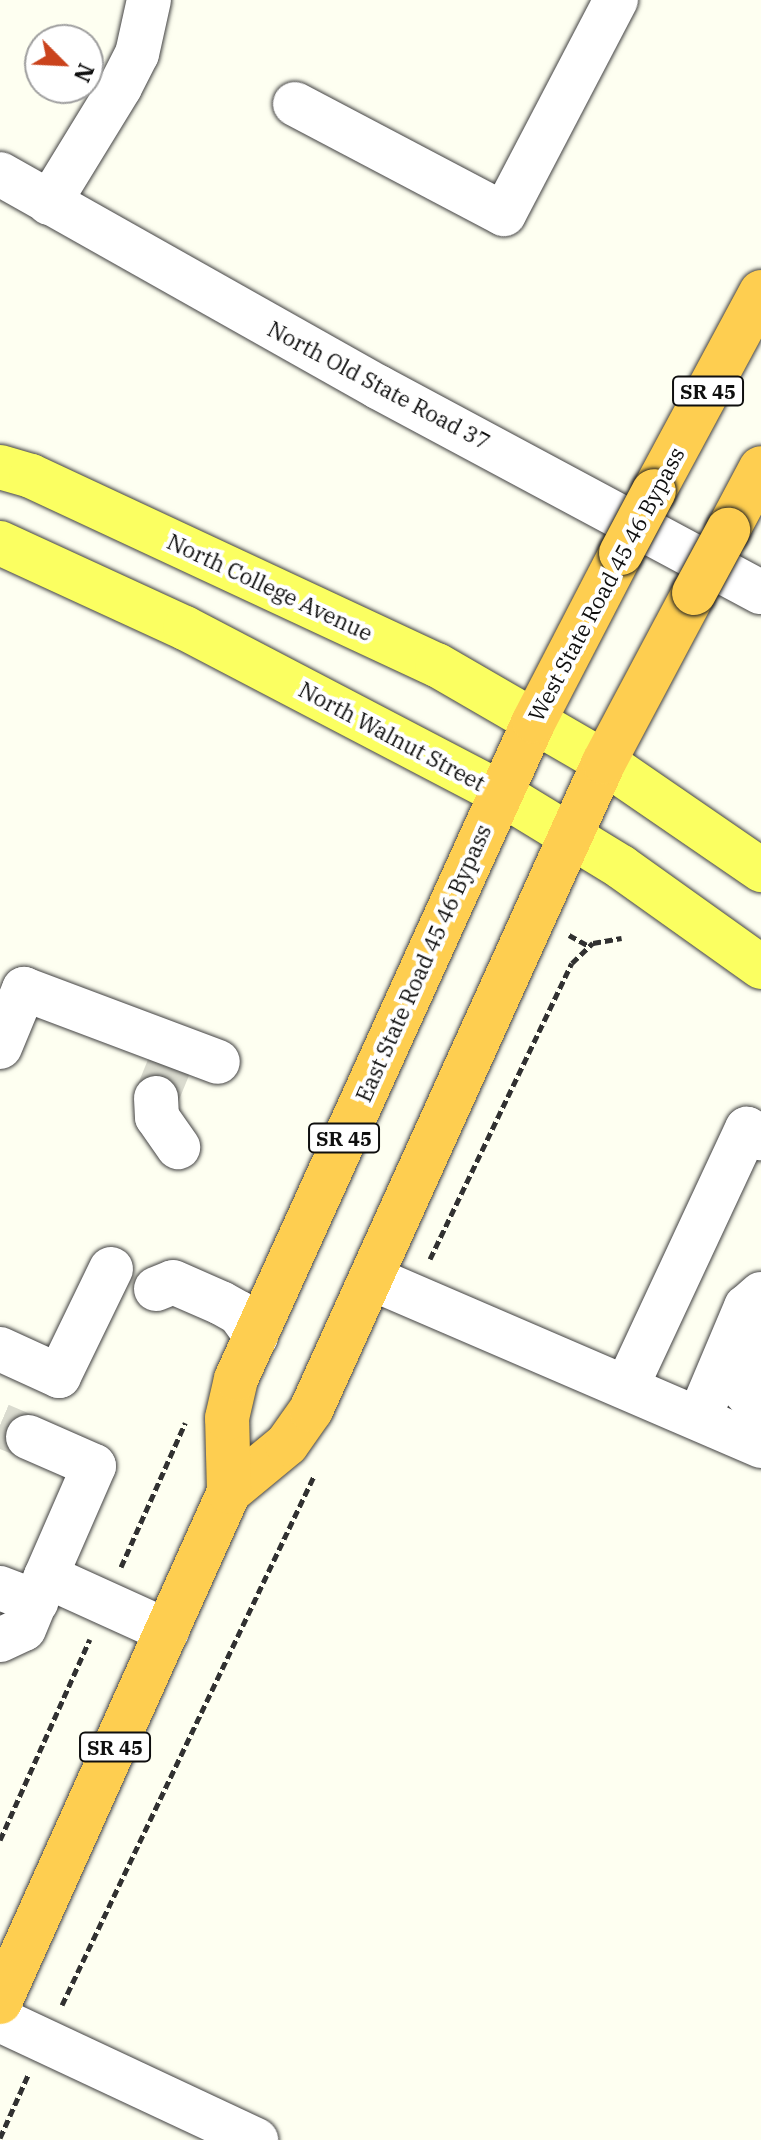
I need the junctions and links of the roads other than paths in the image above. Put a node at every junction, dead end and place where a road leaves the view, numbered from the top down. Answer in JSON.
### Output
{"nodes":[{"id":1,"x":149,"y":0,"type":"edge"},
{"id":2,"x":616,"y":0,"type":"edge"},
{"id":3,"x":295,"y":104,"type":"dead end"},
{"id":4,"x":0,"y":174,"type":"edge"},
{"id":5,"x":49,"y":203,"type":"junction"},
{"id":6,"x":761,"y":292,"type":"edge"},
{"id":7,"x":0,"y":467,"type":"edge"},
{"id":8,"x":761,"y":468,"type":"edge"},
{"id":9,"x":0,"y":543,"type":"edge"},
{"id":10,"x":761,"y":592,"type":"edge"},
{"id":11,"x":534,"y":721,"type":"junction"},
{"id":12,"x":604,"y":762,"type":"junction"},
{"id":13,"x":500,"y":793,"type":"junction"},
{"id":14,"x":570,"y":835,"type":"junction"},
{"id":15,"x":761,"y":870,"type":"edge"},
{"id":16,"x":761,"y":967,"type":"edge"},
{"id":17,"x":0,"y":1047,"type":"edge"},
{"id":18,"x":218,"y":1062,"type":"dead end"},
{"id":19,"x":169,"y":1068,"type":"junction"},
{"id":20,"x":761,"y":1138,"type":"edge"},
{"id":21,"x":178,"y":1147,"type":"dead end"},
{"id":22,"x":111,"y":1269,"type":"dead end"},
{"id":23,"x":371,"y":1278,"type":"junction"},
{"id":24,"x":156,"y":1289,"type":"dead end"},
{"id":25,"x":761,"y":1294,"type":"edge"},
{"id":26,"x":761,"y":1327,"type":"edge"},
{"id":27,"x":256,"y":1336,"type":"junction"},
{"id":28,"x":0,"y":1349,"type":"edge"},
{"id":29,"x":627,"y":1386,"type":"junction"},
{"id":30,"x":761,"y":1409,"type":"edge"},
{"id":31,"x":699,"y":1418,"type":"junction"},
{"id":32,"x":28,"y":1437,"type":"tunnel mouth"},
{"id":33,"x":761,"y":1446,"type":"edge"},
{"id":34,"x":229,"y":1492,"type":"junction"},
{"id":35,"x":27,"y":1589,"type":"edge"},
{"id":36,"x":167,"y":1631,"type":"junction"},
{"id":37,"x":0,"y":1640,"type":"edge"},
{"id":38,"x":0,"y":2002,"type":"edge"},
{"id":39,"x":0,"y":2020,"type":"edge"},
{"id":40,"x":256,"y":2140,"type":"edge"}],
"edges":[{"from":1,"to":5,"type":"street"},
{"from":2,"to":3,"type":"street"},
{"from":4,"to":5,"type":"street","name":"North Old State Road 37"},
{"from":5,"to":10,"type":"street","name":"North Old State Road 37"},
{"from":6,"to":11,"type":"highway","name":"West State Road 45 46 Bypass","number":"SR 45","bridge":true},
{"from":7,"to":11,"type":"main road","name":"North College Avenue"},
{"from":8,"to":12,"type":"highway","number":"SR 45","bridge":true},
{"from":9,"to":13,"type":"main road","name":"North Walnut Street"},
{"from":11,"to":12,"type":"main road"},
{"from":11,"to":13,"type":"highway","name":"West State Road 45 46 Bypass","number":"SR 45"},
{"from":12,"to":14,"type":"highway","number":"SR 45"},
{"from":12,"to":15,"type":"main road"},
{"from":13,"to":14,"type":"main road","name":"North Walnut Street"},
{"from":13,"to":27,"type":"highway","name":"East State Road 45 46 Bypass","number":"SR 45"},
{"from":14,"to":16,"type":"main road","name":"North Walnut Street"},
{"from":14,"to":23,"type":"highway","name":"East State Road 45 46 Bypass","number":"SR 45"},
{"from":17,"to":19,"type":"street"},
{"from":18,"to":19,"type":"street"},
{"from":19,"to":21,"type":"street"},
{"from":20,"to":29,"type":"street"},
{"from":22,"to":28,"type":"street"},
{"from":23,"to":29,"type":"street"},
{"from":23,"to":34,"type":"highway","name":"East State Road 45 46 Bypass","number":"SR 45"},
{"from":24,"to":27,"type":"street"},
{"from":25,"to":31,"type":"street"},
{"from":26,"to":30,"type":"street"},
{"from":27,"to":34,"type":"highway","name":"East State Road 45 46 Bypass","number":"SR 45"},
{"from":29,"to":31,"type":"street"},
{"from":31,"to":33,"type":"street"},
{"from":32,"to":35,"type":"street"},
{"from":34,"to":36,"type":"highway","name":"East State Road 45 46 Bypass","number":"SR 45"},
{"from":35,"to":36,"type":"street"},
{"from":35,"to":37,"type":"street"},
{"from":36,"to":38,"type":"highway","name":"East State Road 45 46 Bypass","number":"SR 45"},
{"from":39,"to":40,"type":"street"}]}
